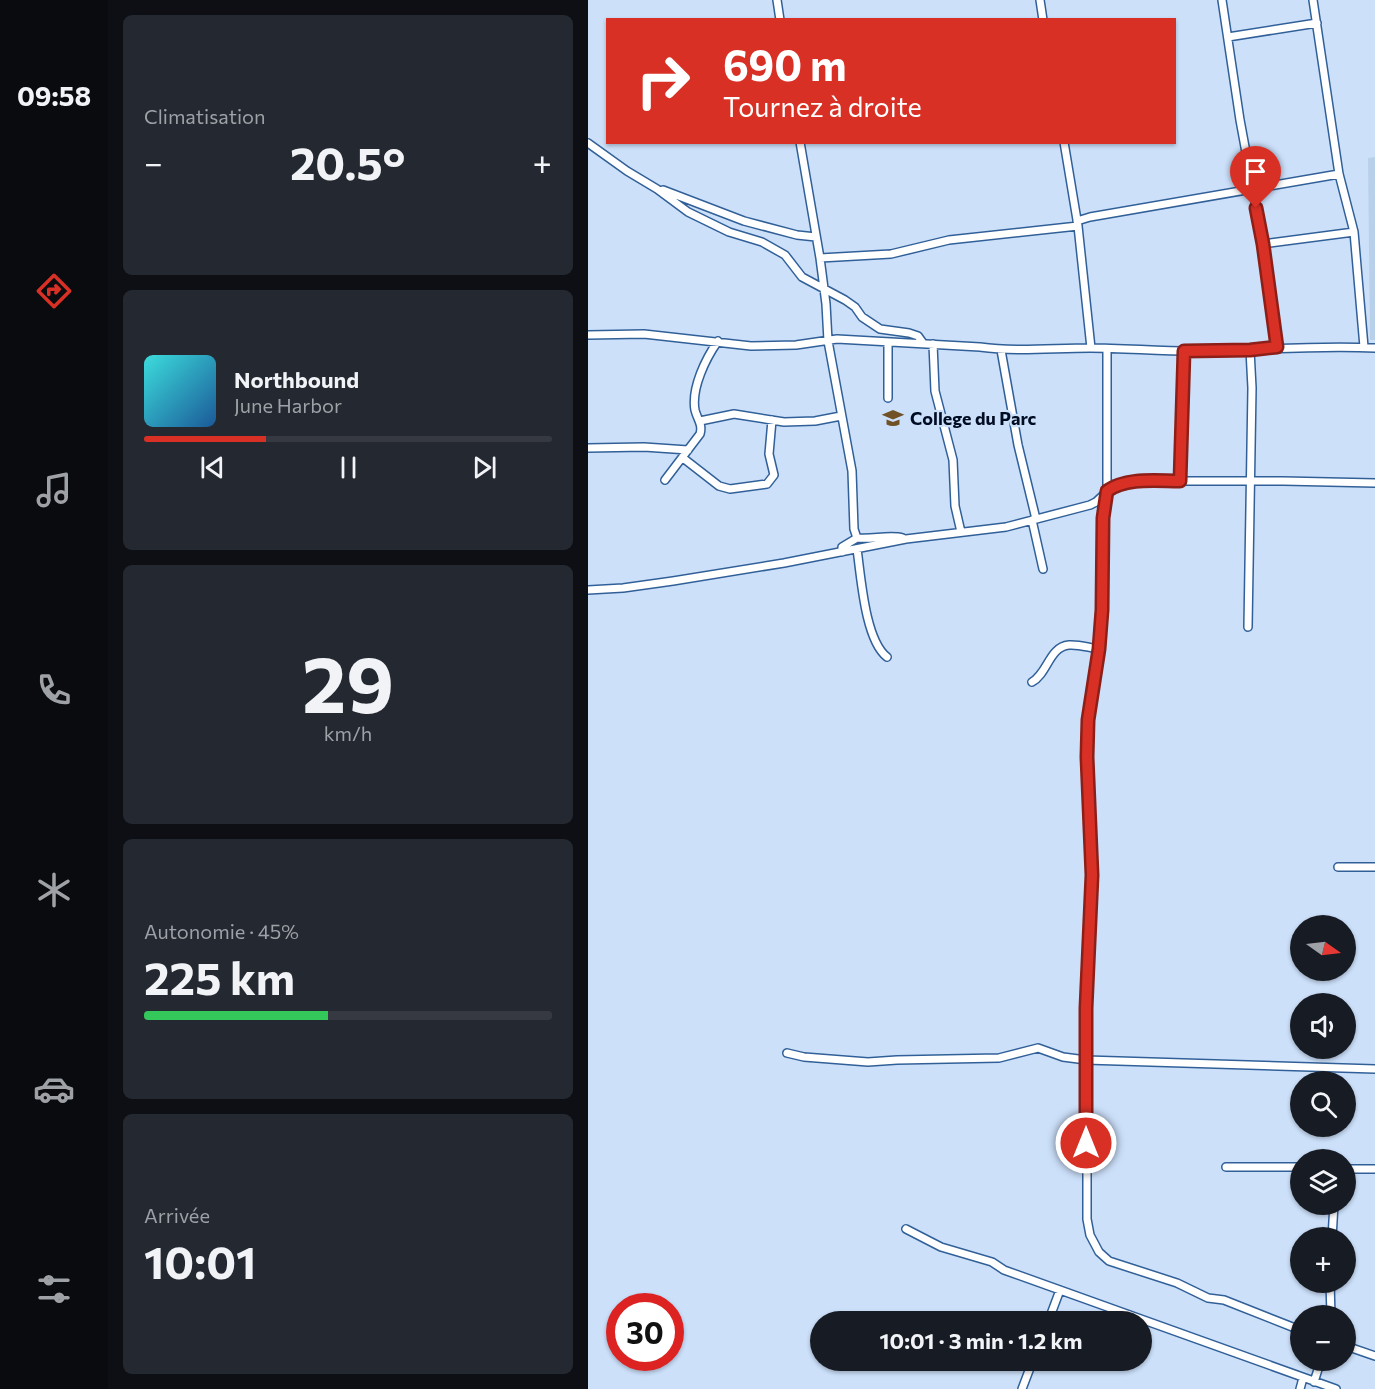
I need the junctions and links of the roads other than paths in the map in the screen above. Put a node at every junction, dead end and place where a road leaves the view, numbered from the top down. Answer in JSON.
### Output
{"nodes":[{"id":1,"x":777,"y":0,"type":"edge"},
{"id":2,"x":1040,"y":0,"type":"edge"},
{"id":3,"x":1222,"y":0,"type":"edge"},
{"id":4,"x":1313,"y":0,"type":"edge"},
{"id":5,"x":780,"y":18,"type":"edge"},
{"id":6,"x":1043,"y":18,"type":"edge"},
{"id":7,"x":1317,"y":23,"type":"junction"},
{"id":8,"x":1228,"y":37,"type":"junction"},
{"id":9,"x":588,"y":143,"type":"edge"},
{"id":10,"x":800,"y":144,"type":"edge"},
{"id":11,"x":1064,"y":144,"type":"edge"},
{"id":12,"x":1339,"y":174,"type":"junction"},
{"id":13,"x":657,"y":189,"type":"junction"},
{"id":14,"x":1252,"y":190,"type":"junction"},
{"id":15,"x":1077,"y":223,"type":"junction"},
{"id":16,"x":1354,"y":232,"type":"junction"},
{"id":17,"x":816,"y":237,"type":"junction"},
{"id":18,"x":1263,"y":244,"type":"junction"},
{"id":19,"x":820,"y":258,"type":"junction"},
{"id":20,"x":823,"y":288,"type":"junction"},
{"id":21,"x":588,"y":335,"type":"edge"},
{"id":22,"x":718,"y":341,"type":"junction"},
{"id":23,"x":828,"y":341,"type":"junction"},
{"id":24,"x":888,"y":342,"type":"junction"},
{"id":25,"x":923,"y":343,"type":"junction"},
{"id":26,"x":933,"y":344,"type":"junction"},
{"id":27,"x":1277,"y":347,"type":"junction"},
{"id":28,"x":1091,"y":348,"type":"junction"},
{"id":29,"x":1364,"y":348,"type":"junction"},
{"id":30,"x":1375,"y":348,"type":"edge"},
{"id":31,"x":1107,"y":349,"type":"junction"},
{"id":32,"x":1001,"y":350,"type":"junction"},
{"id":33,"x":1250,"y":350,"type":"junction"},
{"id":34,"x":1184,"y":351,"type":"junction"},
{"id":35,"x":888,"y":398,"type":"dead end"},
{"id":36,"x":841,"y":416,"type":"junction"},
{"id":37,"x":772,"y":420,"type":"junction"},
{"id":38,"x":700,"y":421,"type":"junction"},
{"id":39,"x":588,"y":448,"type":"edge"},
{"id":40,"x":688,"y":450,"type":"junction"},
{"id":41,"x":683,"y":458,"type":"junction"},
{"id":42,"x":665,"y":480,"type":"dead end"},
{"id":43,"x":1180,"y":481,"type":"junction"},
{"id":44,"x":1251,"y":482,"type":"junction"},
{"id":45,"x":1375,"y":483,"type":"edge"},
{"id":46,"x":1107,"y":491,"type":"junction"},
{"id":47,"x":1034,"y":520,"type":"junction"},
{"id":48,"x":961,"y":532,"type":"junction"},
{"id":49,"x":857,"y":537,"type":"junction"},
{"id":50,"x":906,"y":539,"type":"junction"},
{"id":51,"x":857,"y":549,"type":"junction"},
{"id":52,"x":842,"y":552,"type":"junction"},
{"id":53,"x":1043,"y":569,"type":"dead end"},
{"id":54,"x":589,"y":586,"type":"edge"},
{"id":55,"x":1248,"y":627,"type":"dead end"},
{"id":56,"x":1099,"y":649,"type":"junction"},
{"id":57,"x":887,"y":657,"type":"dead end"},
{"id":58,"x":1032,"y":682,"type":"dead end"},
{"id":59,"x":1338,"y":867,"type":"dead end"},
{"id":60,"x":1375,"y":867,"type":"edge"},
{"id":61,"x":787,"y":1053,"type":"dead end"},
{"id":62,"x":1086,"y":1060,"type":"junction"},
{"id":63,"x":1375,"y":1069,"type":"edge"},
{"id":64,"x":1226,"y":1167,"type":"dead end"},
{"id":65,"x":1290,"y":1167,"type":"edge"},
{"id":66,"x":1375,"y":1168,"type":"edge"},
{"id":67,"x":1356,"y":1169,"type":"edge"},
{"id":68,"x":906,"y":1229,"type":"dead end"},
{"id":69,"x":1060,"y":1290,"type":"junction"},
{"id":70,"x":1052,"y":1311,"type":"edge"},
{"id":71,"x":1290,"y":1326,"type":"edge"},
{"id":72,"x":1356,"y":1349,"type":"edge"},
{"id":73,"x":1375,"y":1356,"type":"edge"},
{"id":74,"x":1029,"y":1371,"type":"edge"},
{"id":75,"x":1318,"y":1371,"type":"edge"},
{"id":76,"x":1303,"y":1378,"type":"junction"},
{"id":77,"x":1314,"y":1382,"type":"junction"},
{"id":78,"x":1022,"y":1389,"type":"edge"},
{"id":79,"x":1300,"y":1389,"type":"edge"},
{"id":80,"x":1336,"y":1389,"type":"edge"}],
"edges":[{"from":1,"to":5,"type":"street"},
{"from":2,"to":6,"type":"street"},
{"from":3,"to":8,"type":"street"},
{"from":4,"to":7,"type":"street"},
{"from":7,"to":8,"type":"street"},
{"from":7,"to":12,"type":"street"},
{"from":8,"to":14,"type":"street"},
{"from":9,"to":13,"type":"street"},
{"from":10,"to":17,"type":"street"},
{"from":11,"to":15,"type":"street"},
{"from":12,"to":14,"type":"street"},
{"from":12,"to":16,"type":"street"},
{"from":13,"to":17,"type":"street"},
{"from":13,"to":20,"type":"street"},
{"from":14,"to":15,"type":"street"},
{"from":14,"to":18,"type":"street"},
{"from":15,"to":19,"type":"street"},
{"from":15,"to":28,"type":"street"},
{"from":16,"to":18,"type":"street"},
{"from":16,"to":29,"type":"street"},
{"from":17,"to":19,"type":"street"},
{"from":18,"to":27,"type":"street"},
{"from":19,"to":20,"type":"street"},
{"from":20,"to":23,"type":"street"},
{"from":20,"to":25,"type":"street"},
{"from":21,"to":22,"type":"street"},
{"from":22,"to":23,"type":"street"},
{"from":22,"to":38,"type":"street"},
{"from":23,"to":24,"type":"street"},
{"from":23,"to":36,"type":"street"},
{"from":24,"to":25,"type":"street"},
{"from":24,"to":35,"type":"street"},
{"from":25,"to":26,"type":"street"},
{"from":26,"to":32,"type":"street"},
{"from":26,"to":48,"type":"street"},
{"from":27,"to":29,"type":"street"},
{"from":27,"to":33,"type":"street"},
{"from":28,"to":31,"type":"street"},
{"from":28,"to":32,"type":"street"},
{"from":29,"to":30,"type":"street"},
{"from":31,"to":34,"type":"street"},
{"from":31,"to":46,"type":"street"},
{"from":32,"to":47,"type":"street"},
{"from":33,"to":34,"type":"street"},
{"from":33,"to":44,"type":"street"},
{"from":34,"to":43,"type":"street"},
{"from":36,"to":37,"type":"street"},
{"from":36,"to":49,"type":"street"},
{"from":37,"to":38,"type":"street"},
{"from":37,"to":41,"type":"street"},
{"from":38,"to":40,"type":"street"},
{"from":39,"to":40,"type":"street"},
{"from":40,"to":41,"type":"street"},
{"from":41,"to":42,"type":"street"},
{"from":43,"to":44,"type":"street"},
{"from":43,"to":46,"type":"street"},
{"from":44,"to":45,"type":"street"},
{"from":44,"to":55,"type":"street"},
{"from":46,"to":47,"type":"street"},
{"from":46,"to":56,"type":"street"},
{"from":47,"to":48,"type":"street"},
{"from":47,"to":53,"type":"street"},
{"from":48,"to":50,"type":"street"},
{"from":49,"to":50,"type":"street"},
{"from":49,"to":52,"type":"street"},
{"from":50,"to":51,"type":"street"},
{"from":51,"to":52,"type":"street"},
{"from":51,"to":57,"type":"street"},
{"from":52,"to":54,"type":"street"},
{"from":56,"to":58,"type":"street"},
{"from":56,"to":62,"type":"street"},
{"from":59,"to":60,"type":"street"},
{"from":61,"to":62,"type":"street"},
{"from":62,"to":63,"type":"street"},
{"from":62,"to":71,"type":"street"},
{"from":64,"to":65,"type":"street"},
{"from":66,"to":67,"type":"street"},
{"from":68,"to":69,"type":"street"},
{"from":69,"to":70,"type":"street"},
{"from":69,"to":76,"type":"street"},
{"from":72,"to":73,"type":"street"},
{"from":74,"to":78,"type":"street"},
{"from":75,"to":77,"type":"street"},
{"from":76,"to":77,"type":"street"},
{"from":76,"to":79,"type":"street"},
{"from":77,"to":80,"type":"street"}]}
